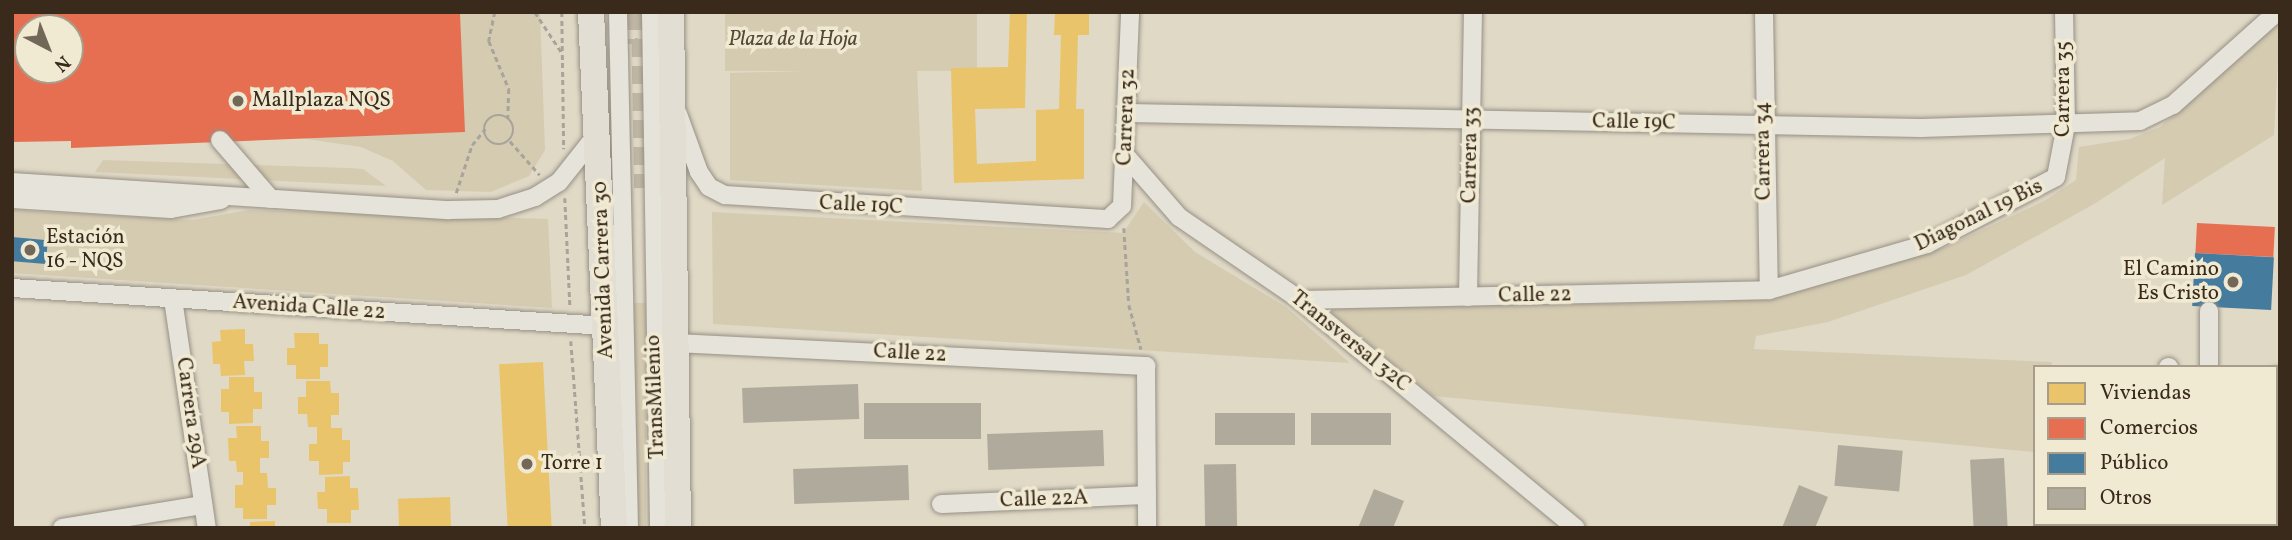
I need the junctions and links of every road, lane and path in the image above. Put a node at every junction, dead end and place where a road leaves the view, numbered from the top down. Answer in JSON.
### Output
{"nodes":[{"id":1,"x":495,"y":12,"type":"edge"},
{"id":2,"x":535,"y":12,"type":"edge"},
{"id":3,"x":562,"y":12,"type":"edge"},
{"id":4,"x":591,"y":12,"type":"edge"},
{"id":5,"x":618,"y":12,"type":"edge"},
{"id":6,"x":651,"y":12,"type":"edge"},
{"id":7,"x":671,"y":12,"type":"edge"},
{"id":8,"x":1129,"y":12,"type":"edge"},
{"id":9,"x":1473,"y":12,"type":"edge"},
{"id":10,"x":1764,"y":12,"type":"edge"},
{"id":11,"x":2064,"y":12,"type":"edge"},
{"id":12,"x":2277,"y":12,"type":"edge"},
{"id":13,"x":563,"y":55,"type":"junction"},
{"id":14,"x":672,"y":97,"type":"junction"},
{"id":15,"x":1129,"y":113,"type":"junction"},
{"id":16,"x":508,"y":118,"type":"junction"},
{"id":17,"x":1472,"y":122,"type":"junction"},
{"id":18,"x":1762,"y":125,"type":"junction"},
{"id":19,"x":2066,"y":125,"type":"junction"},
{"id":20,"x":485,"y":129,"type":"junction"},
{"id":21,"x":598,"y":132,"type":"junction"},
{"id":22,"x":220,"y":140,"type":"dead end"},
{"id":23,"x":510,"y":141,"type":"junction"},
{"id":24,"x":1126,"y":156,"type":"junction"},
{"id":25,"x":2062,"y":166,"type":"joint"},
{"id":26,"x":565,"y":178,"type":"junction"},
{"id":27,"x":12,"y":182,"type":"edge"},
{"id":28,"x":544,"y":192,"type":"junction"},
{"id":29,"x":234,"y":196,"type":"junction"},
{"id":30,"x":12,"y":199,"type":"edge"},
{"id":31,"x":271,"y":199,"type":"junction"},
{"id":32,"x":449,"y":210,"type":"junction"},
{"id":33,"x":1117,"y":212,"type":"junction"},
{"id":34,"x":624,"y":265,"type":"junction"},
{"id":35,"x":653,"y":267,"type":"junction"},
{"id":36,"x":12,"y":288,"type":"edge"},
{"id":37,"x":1769,"y":290,"type":"junction"},
{"id":38,"x":1468,"y":297,"type":"junction"},
{"id":39,"x":173,"y":299,"type":"junction"},
{"id":40,"x":1300,"y":300,"type":"junction"},
{"id":41,"x":2209,"y":311,"type":"dead end"},
{"id":42,"x":571,"y":325,"type":"junction"},
{"id":43,"x":606,"y":326,"type":"junction"},
{"id":44,"x":674,"y":343,"type":"junction"},
{"id":45,"x":2209,"y":365,"type":"edge"},
{"id":46,"x":1146,"y":366,"type":"junction"},
{"id":47,"x":1147,"y":495,"type":"junction"},
{"id":48,"x":941,"y":504,"type":"dead end"},
{"id":49,"x":203,"y":505,"type":"junction"},
{"id":50,"x":62,"y":528,"type":"edge"},
{"id":51,"x":207,"y":528,"type":"edge"},
{"id":52,"x":585,"y":528,"type":"edge"},
{"id":53,"x":614,"y":528,"type":"edge"},
{"id":54,"x":629,"y":528,"type":"edge"},
{"id":55,"x":659,"y":528,"type":"edge"},
{"id":56,"x":678,"y":528,"type":"edge"},
{"id":57,"x":1147,"y":528,"type":"edge"},
{"id":58,"x":1576,"y":528,"type":"edge"}],
"edges":[{"from":1,"to":16,"type":"path"},
{"from":2,"to":13,"type":"path"},
{"from":3,"to":13,"type":"path"},
{"from":4,"to":21,"type":"highway","name":"Avenida Carrera 30"},
{"from":5,"to":34,"type":"street","name":"TransMilenio"},
{"from":6,"to":35,"type":"street","name":"TransMilenio"},
{"from":7,"to":14,"type":"highway"},
{"from":8,"to":15,"type":"street","name":"Carrera 32"},
{"from":9,"to":17,"type":"street","name":"Carrera 33"},
{"from":10,"to":18,"type":"street","name":"Carrera 34"},
{"from":11,"to":19,"type":"street","name":"Carrera 35"},
{"from":12,"to":19,"type":"street","name":"Calle 19C"},
{"from":13,"to":26,"type":"path"},
{"from":14,"to":33,"type":"street","name":"Calle 19C"},
{"from":14,"to":44,"type":"highway"},
{"from":15,"to":17,"type":"street","name":"Calle 19C"},
{"from":15,"to":24,"type":"street","name":"Carrera 32"},
{"from":16,"to":20,"type":"path"},
{"from":16,"to":23,"type":"path"},
{"from":17,"to":18,"type":"street","name":"Calle 19C"},
{"from":17,"to":38,"type":"street","name":"Carrera 33"},
{"from":18,"to":19,"type":"street","name":"Calle 19C"},
{"from":18,"to":37,"type":"street","name":"Carrera 34"},
{"from":19,"to":25,"type":"street","name":"Carrera 35"},
{"from":20,"to":23,"type":"path"},
{"from":20,"to":32,"type":"path"},
{"from":21,"to":26,"type":"street"},
{"from":21,"to":43,"type":"highway","name":"Avenida Carrera 30"},
{"from":22,"to":31,"type":"street"},
{"from":23,"to":28,"type":"path"},
{"from":24,"to":33,"type":"street","name":"Carrera 32"},
{"from":24,"to":40,"type":"street","name":"Transversal 32C"},
{"from":25,"to":37,"type":"street","name":"Diagonal 19 Bis"},
{"from":26,"to":28,"type":"street"},
{"from":26,"to":42,"type":"path"},
{"from":27,"to":29,"type":"street"},
{"from":28,"to":32,"type":"street"},
{"from":29,"to":30,"type":"street"},
{"from":29,"to":31,"type":"street"},
{"from":31,"to":32,"type":"street"},
{"from":33,"to":46,"type":"path"},
{"from":34,"to":35,"type":"street","name":"TransMilenio"},
{"from":34,"to":54,"type":"street","name":"TransMilenio"},
{"from":35,"to":55,"type":"street","name":"TransMilenio"},
{"from":36,"to":39,"type":"street","name":"Avenida Calle 22"},
{"from":37,"to":38,"type":"street","name":"Calle 22"},
{"from":38,"to":40,"type":"street","name":"Calle 22"},
{"from":39,"to":42,"type":"street","name":"Avenida Calle 22"},
{"from":39,"to":49,"type":"street","name":"Carrera 29A"},
{"from":40,"to":58,"type":"street","name":"Transversal 32C"},
{"from":41,"to":45,"type":"street"},
{"from":42,"to":43,"type":"street","name":"Avenida Calle 22"},
{"from":42,"to":52,"type":"path"},
{"from":43,"to":53,"type":"highway","name":"Avenida Carrera 30"},
{"from":44,"to":46,"type":"street","name":"Calle 22"},
{"from":44,"to":56,"type":"highway"},
{"from":46,"to":47,"type":"street"},
{"from":47,"to":48,"type":"street","name":"Calle 22A"},
{"from":47,"to":57,"type":"street"},
{"from":49,"to":50,"type":"street"},
{"from":49,"to":51,"type":"street","name":"Carrera 29A"}]}
